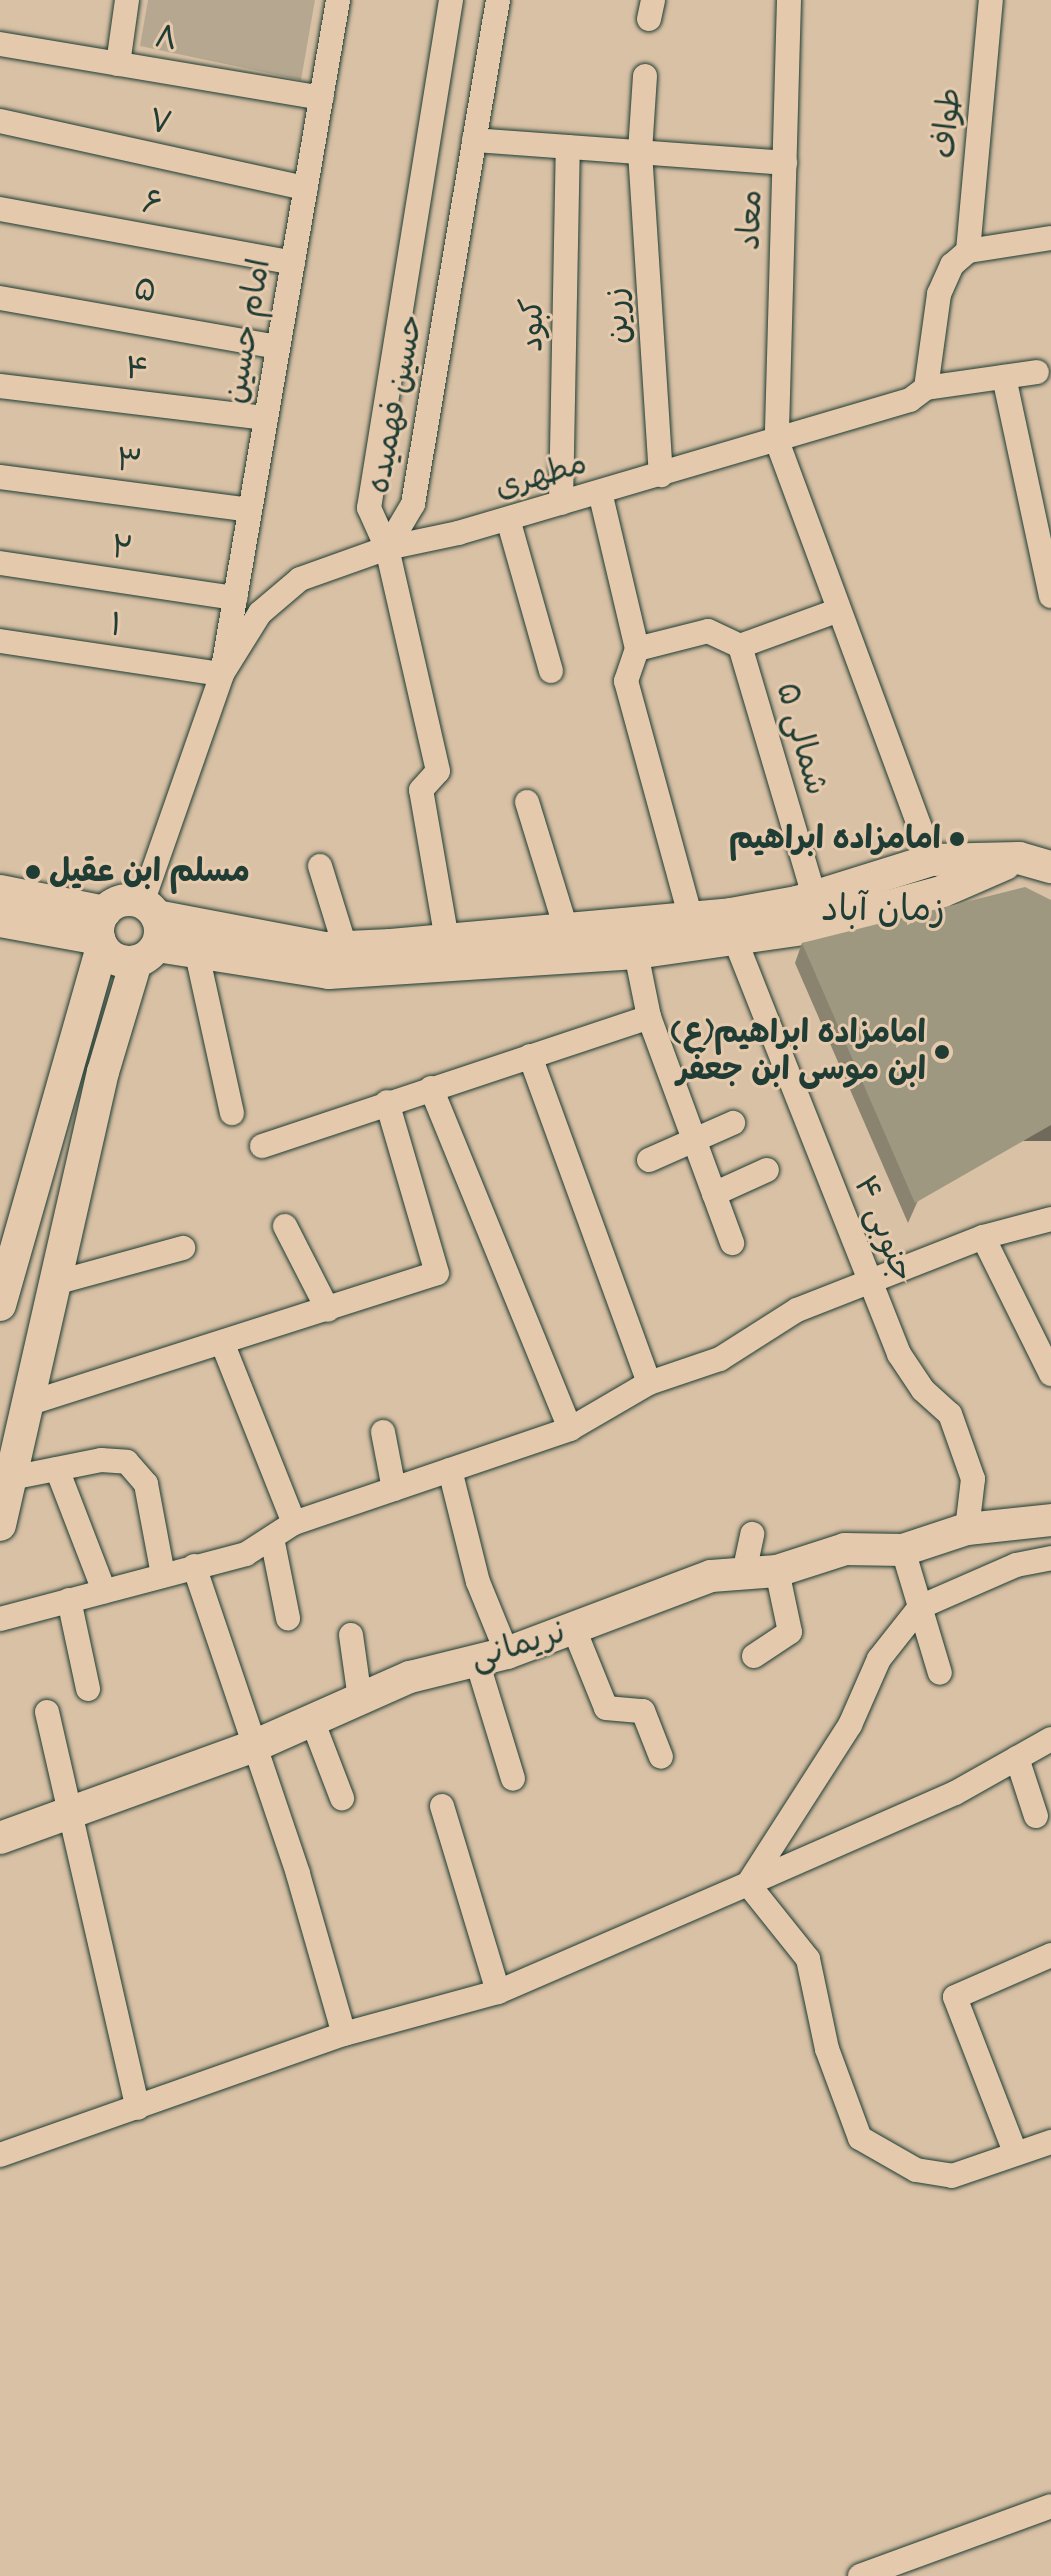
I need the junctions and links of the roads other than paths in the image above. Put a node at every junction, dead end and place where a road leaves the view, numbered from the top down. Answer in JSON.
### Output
{"nodes":[{"id":1,"x":127,"y":0,"type":"edge"},
{"id":2,"x":338,"y":0,"type":"edge"},
{"id":3,"x":451,"y":0,"type":"edge"},
{"id":4,"x":498,"y":0,"type":"edge"},
{"id":5,"x":789,"y":0,"type":"edge"},
{"id":6,"x":991,"y":0,"type":"edge"},
{"id":7,"x":0,"y":44,"type":"edge"},
{"id":8,"x":118,"y":64,"type":"junction"},
{"id":9,"x":645,"y":76,"type":"dead end"},
{"id":10,"x":321,"y":98,"type":"junction"},
{"id":11,"x":0,"y":121,"type":"edge"},
{"id":12,"x":474,"y":140,"type":"junction"},
{"id":13,"x":568,"y":147,"type":"junction"},
{"id":14,"x":640,"y":152,"type":"junction"},
{"id":15,"x":785,"y":163,"type":"junction"},
{"id":16,"x":306,"y":188,"type":"junction"},
{"id":17,"x":0,"y":209,"type":"edge"},
{"id":18,"x":1051,"y":238,"type":"edge"},
{"id":19,"x":968,"y":251,"type":"junction"},
{"id":20,"x":293,"y":263,"type":"junction"},
{"id":21,"x":0,"y":298,"type":"edge"},
{"id":22,"x":278,"y":347,"type":"junction"},
{"id":23,"x":1037,"y":372,"type":"dead end"},
{"id":24,"x":1004,"y":377,"type":"junction"},
{"id":25,"x":0,"y":386,"type":"edge"},
{"id":26,"x":926,"y":388,"type":"junction"},
{"id":27,"x":266,"y":418,"type":"junction"},
{"id":28,"x":777,"y":441,"type":"junction"},
{"id":29,"x":661,"y":475,"type":"junction"},
{"id":30,"x":0,"y":477,"type":"edge"},
{"id":31,"x":600,"y":492,"type":"junction"},
{"id":32,"x":561,"y":503,"type":"junction"},
{"id":33,"x":250,"y":510,"type":"junction"},
{"id":34,"x":1042,"y":512,"type":"edge"},
{"id":35,"x":508,"y":519,"type":"junction"},
{"id":36,"x":387,"y":548,"type":"junction"},
{"id":37,"x":0,"y":563,"type":"edge"},
{"id":38,"x":1051,"y":596,"type":"edge"},
{"id":39,"x":235,"y":598,"type":"junction"},
{"id":40,"x":839,"y":610,"type":"junction"},
{"id":41,"x":0,"y":641,"type":"edge"},
{"id":42,"x":740,"y":646,"type":"junction"},
{"id":43,"x":637,"y":649,"type":"junction"},
{"id":44,"x":551,"y":671,"type":"dead end"},
{"id":45,"x":222,"y":674,"type":"junction"},
{"id":46,"x":527,"y":802,"type":"dead end"},
{"id":47,"x":932,"y":860,"type":"junction"},
{"id":48,"x":1042,"y":863,"type":"edge"},
{"id":49,"x":320,"y":866,"type":"dead end"},
{"id":50,"x":0,"y":891,"type":"edge"},
{"id":51,"x":814,"y":896,"type":"junction"},
{"id":52,"x":691,"y":918,"type":"junction"},
{"id":53,"x":0,"y":921,"type":"edge"},
{"id":54,"x":566,"y":929,"type":"junction"},
{"id":55,"x":102,"y":932,"type":"junction"},
{"id":56,"x":148,"y":932,"type":"junction"},
{"id":57,"x":447,"y":940,"type":"junction"},
{"id":58,"x":736,"y":942,"type":"junction"},
{"id":59,"x":345,"y":947,"type":"junction"},
{"id":60,"x":636,"y":953,"type":"junction"},
{"id":61,"x":197,"y":954,"type":"junction"},
{"id":62,"x":649,"y":1017,"type":"junction"},
{"id":63,"x":530,"y":1056,"type":"junction"},
{"id":64,"x":65,"y":1063,"type":"junction"},
{"id":65,"x":103,"y":1072,"type":"junction"},
{"id":66,"x":431,"y":1088,"type":"junction"},
{"id":67,"x":387,"y":1102,"type":"junction"},
{"id":68,"x":232,"y":1113,"type":"dead end"},
{"id":69,"x":733,"y":1123,"type":"dead end"},
{"id":70,"x":695,"y":1141,"type":"junction"},
{"id":71,"x":262,"y":1146,"type":"dead end"},
{"id":72,"x":649,"y":1160,"type":"dead end"},
{"id":73,"x":767,"y":1170,"type":"dead end"},
{"id":74,"x":714,"y":1194,"type":"junction"},
{"id":75,"x":1051,"y":1219,"type":"edge"},
{"id":76,"x":285,"y":1226,"type":"dead end"},
{"id":77,"x":983,"y":1237,"type":"junction"},
{"id":78,"x":732,"y":1243,"type":"dead end"},
{"id":79,"x":183,"y":1248,"type":"dead end"},
{"id":80,"x":869,"y":1282,"type":"junction"},
{"id":81,"x":55,"y":1283,"type":"junction"},
{"id":82,"x":0,"y":1305,"type":"edge"},
{"id":83,"x":328,"y":1310,"type":"junction"},
{"id":84,"x":223,"y":1345,"type":"junction"},
{"id":85,"x":1051,"y":1374,"type":"edge"},
{"id":86,"x":649,"y":1383,"type":"junction"},
{"id":87,"x":27,"y":1404,"type":"junction"},
{"id":88,"x":570,"y":1429,"type":"junction"},
{"id":89,"x":383,"y":1432,"type":"dead end"},
{"id":90,"x":57,"y":1469,"type":"junction"},
{"id":91,"x":450,"y":1470,"type":"junction"},
{"id":92,"x":11,"y":1478,"type":"junction"},
{"id":93,"x":394,"y":1489,"type":"junction"},
{"id":94,"x":1051,"y":1520,"type":"edge"},
{"id":95,"x":294,"y":1523,"type":"junction"},
{"id":96,"x":0,"y":1525,"type":"edge"},
{"id":97,"x":967,"y":1529,"type":"junction"},
{"id":98,"x":752,"y":1534,"type":"dead end"},
{"id":99,"x":272,"y":1538,"type":"junction"},
{"id":100,"x":903,"y":1550,"type":"junction"},
{"id":101,"x":1051,"y":1558,"type":"edge"},
{"id":102,"x":194,"y":1566,"type":"junction"},
{"id":103,"x":777,"y":1571,"type":"junction"},
{"id":104,"x":744,"y":1573,"type":"junction"},
{"id":105,"x":163,"y":1575,"type":"junction"},
{"id":106,"x":104,"y":1591,"type":"junction"},
{"id":107,"x":69,"y":1600,"type":"junction"},
{"id":108,"x":920,"y":1607,"type":"junction"},
{"id":109,"x":288,"y":1618,"type":"dead end"},
{"id":110,"x":0,"y":1619,"type":"edge"},
{"id":111,"x":574,"y":1629,"type":"junction"},
{"id":112,"x":351,"y":1635,"type":"dead end"},
{"id":113,"x":754,"y":1656,"type":"dead end"},
{"id":114,"x":492,"y":1657,"type":"junction"},
{"id":115,"x":940,"y":1673,"type":"dead end"},
{"id":116,"x":88,"y":1689,"type":"dead end"},
{"id":117,"x":360,"y":1699,"type":"junction"},
{"id":118,"x":47,"y":1712,"type":"dead end"},
{"id":119,"x":312,"y":1720,"type":"junction"},
{"id":120,"x":1051,"y":1739,"type":"edge"},
{"id":121,"x":254,"y":1746,"type":"junction"},
{"id":122,"x":661,"y":1757,"type":"dead end"},
{"id":123,"x":1017,"y":1758,"type":"junction"},
{"id":124,"x":513,"y":1779,"type":"dead end"},
{"id":125,"x":342,"y":1798,"type":"dead end"},
{"id":126,"x":442,"y":1806,"type":"dead end"},
{"id":127,"x":70,"y":1813,"type":"junction"},
{"id":128,"x":1036,"y":1816,"type":"dead end"},
{"id":129,"x":0,"y":1838,"type":"edge"},
{"id":130,"x":748,"y":1884,"type":"junction"},
{"id":131,"x":1051,"y":1955,"type":"edge"},
{"id":132,"x":498,"y":1992,"type":"junction"},
{"id":133,"x":344,"y":2034,"type":"junction"},
{"id":134,"x":138,"y":2108,"type":"junction"},
{"id":135,"x":1051,"y":2142,"type":"edge"},
{"id":136,"x":1015,"y":2152,"type":"junction"},
{"id":137,"x":0,"y":2155,"type":"edge"},
{"id":138,"x":1051,"y":2506,"type":"edge"},
{"id":139,"x":860,"y":2576,"type":"edge"}],
"edges":[{"from":1,"to":8,"type":"street"},
{"from":2,"to":10,"type":"street","name":"امام حسین"},
{"from":3,"to":36,"type":"street","name":"حسین فهمیده"},
{"from":4,"to":12,"type":"street","name":"حسین فهمیده"},
{"from":5,"to":15,"type":"street","name":"معاد"},
{"from":6,"to":19,"type":"street","name":"طواف"},
{"from":7,"to":8,"type":"street","name":"۸"},
{"from":8,"to":10,"type":"street","name":"۸"},
{"from":9,"to":14,"type":"street","name":"زرین"},
{"from":10,"to":16,"type":"street","name":"امام حسین"},
{"from":11,"to":16,"type":"street","name":"۷"},
{"from":12,"to":13,"type":"street"},
{"from":12,"to":36,"type":"street","name":"حسین فهمیده"},
{"from":13,"to":14,"type":"street"},
{"from":13,"to":32,"type":"street","name":"کبود"},
{"from":14,"to":15,"type":"street"},
{"from":14,"to":29,"type":"street","name":"زرین"},
{"from":15,"to":28,"type":"street","name":"معاد"},
{"from":16,"to":20,"type":"street","name":"امام حسین"},
{"from":17,"to":20,"type":"street","name":"۶"},
{"from":18,"to":19,"type":"street"},
{"from":19,"to":26,"type":"street"},
{"from":20,"to":22,"type":"street","name":"امام حسین"},
{"from":21,"to":22,"type":"street","name":"۵"},
{"from":22,"to":27,"type":"street","name":"امام حسین"},
{"from":23,"to":24,"type":"street"},
{"from":24,"to":26,"type":"street"},
{"from":24,"to":34,"type":"street"},
{"from":25,"to":27,"type":"street","name":"۴"},
{"from":26,"to":28,"type":"street","name":"مطهری"},
{"from":27,"to":33,"type":"street","name":"امام حسین"},
{"from":28,"to":29,"type":"street","name":"مطهری"},
{"from":28,"to":40,"type":"street"},
{"from":29,"to":31,"type":"street","name":"مطهری"},
{"from":30,"to":33,"type":"street","name":"۳"},
{"from":31,"to":32,"type":"street","name":"مطهری"},
{"from":31,"to":43,"type":"street"},
{"from":32,"to":35,"type":"street","name":"مطهری"},
{"from":33,"to":39,"type":"street","name":"امام حسین"},
{"from":34,"to":38,"type":"street"},
{"from":35,"to":36,"type":"street","name":"مطهری"},
{"from":35,"to":44,"type":"street"},
{"from":36,"to":45,"type":"street","name":"مطهری"},
{"from":36,"to":57,"type":"street"},
{"from":37,"to":39,"type":"street","name":"۲"},
{"from":39,"to":45,"type":"street","name":"امام حسین"},
{"from":40,"to":42,"type":"street"},
{"from":40,"to":47,"type":"street"},
{"from":41,"to":45,"type":"street","name":"۱"},
{"from":42,"to":43,"type":"street"},
{"from":42,"to":51,"type":"street","name":"۵ شمالی"},
{"from":43,"to":52,"type":"street"},
{"from":45,"to":56,"type":"street","name":"مطهری"},
{"from":46,"to":54,"type":"street"},
{"from":47,"to":48,"type":"street"},
{"from":47,"to":51,"type":"street"},
{"from":48,"to":58,"type":"street"},
{"from":49,"to":59,"type":"street"},
{"from":50,"to":55,"type":"street"},
{"from":51,"to":52,"type":"street"},
{"from":52,"to":54,"type":"street"},
{"from":53,"to":55,"type":"street"},
{"from":54,"to":57,"type":"street"},
{"from":55,"to":56,"type":"street"},
{"from":55,"to":56,"type":"street"},
{"from":55,"to":64,"type":"street"},
{"from":56,"to":59,"type":"street"},
{"from":56,"to":61,"type":"street"},
{"from":56,"to":65,"type":"street"},
{"from":57,"to":59,"type":"street"},
{"from":58,"to":60,"type":"street"},
{"from":58,"to":80,"type":"street","name":"۴ جنوبی"},
{"from":60,"to":61,"type":"street"},
{"from":60,"to":62,"type":"street"},
{"from":61,"to":68,"type":"street"},
{"from":62,"to":63,"type":"street"},
{"from":62,"to":70,"type":"street"},
{"from":63,"to":66,"type":"street"},
{"from":63,"to":86,"type":"street"},
{"from":64,"to":65,"type":"street"},
{"from":64,"to":82,"type":"street"},
{"from":65,"to":81,"type":"street"},
{"from":66,"to":67,"type":"street"},
{"from":66,"to":88,"type":"street"},
{"from":67,"to":71,"type":"street"},
{"from":67,"to":83,"type":"street"},
{"from":69,"to":70,"type":"street"},
{"from":70,"to":72,"type":"street"},
{"from":70,"to":74,"type":"street"},
{"from":73,"to":74,"type":"street"},
{"from":74,"to":78,"type":"street"},
{"from":75,"to":77,"type":"street"},
{"from":76,"to":83,"type":"street"},
{"from":77,"to":80,"type":"street"},
{"from":77,"to":85,"type":"street"},
{"from":79,"to":81,"type":"street"},
{"from":80,"to":86,"type":"street"},
{"from":80,"to":97,"type":"street","name":"۴ جنوبی"},
{"from":81,"to":87,"type":"street"},
{"from":83,"to":84,"type":"street"},
{"from":84,"to":87,"type":"street"},
{"from":84,"to":95,"type":"street"},
{"from":86,"to":88,"type":"street"},
{"from":87,"to":92,"type":"street"},
{"from":88,"to":91,"type":"street"},
{"from":89,"to":93,"type":"street"},
{"from":90,"to":92,"type":"street"},
{"from":90,"to":105,"type":"street"},
{"from":90,"to":106,"type":"street"},
{"from":91,"to":93,"type":"street"},
{"from":91,"to":114,"type":"street"},
{"from":92,"to":96,"type":"street"},
{"from":93,"to":95,"type":"street"},
{"from":94,"to":97,"type":"street","name":"نریمانی"},
{"from":95,"to":99,"type":"street"},
{"from":97,"to":100,"type":"street","name":"نریمانی"},
{"from":98,"to":104,"type":"street"},
{"from":99,"to":102,"type":"street"},
{"from":99,"to":109,"type":"street"},
{"from":100,"to":103,"type":"street","name":"نریمانی"},
{"from":100,"to":108,"type":"street"},
{"from":101,"to":108,"type":"street"},
{"from":102,"to":105,"type":"street"},
{"from":102,"to":121,"type":"street"},
{"from":103,"to":104,"type":"street","name":"نریمانی"},
{"from":103,"to":113,"type":"street"},
{"from":104,"to":111,"type":"street","name":"نریمانی"},
{"from":105,"to":106,"type":"street"},
{"from":106,"to":107,"type":"street"},
{"from":107,"to":110,"type":"street"},
{"from":107,"to":116,"type":"street"},
{"from":108,"to":115,"type":"street"},
{"from":108,"to":130,"type":"street"},
{"from":111,"to":114,"type":"street","name":"نریمانی"},
{"from":111,"to":122,"type":"street"},
{"from":112,"to":117,"type":"street"},
{"from":114,"to":117,"type":"street","name":"نریمانی"},
{"from":114,"to":124,"type":"street"},
{"from":117,"to":119,"type":"street","name":"نریمانی"},
{"from":118,"to":127,"type":"street"},
{"from":119,"to":121,"type":"street","name":"نریمانی"},
{"from":119,"to":125,"type":"street"},
{"from":120,"to":123,"type":"street"},
{"from":121,"to":127,"type":"street","name":"نریمانی"},
{"from":121,"to":133,"type":"street"},
{"from":123,"to":128,"type":"street"},
{"from":123,"to":130,"type":"street"},
{"from":126,"to":132,"type":"street"},
{"from":127,"to":129,"type":"street","name":"نریمانی"},
{"from":127,"to":134,"type":"street"},
{"from":130,"to":132,"type":"street"},
{"from":130,"to":136,"type":"street"},
{"from":131,"to":136,"type":"street"},
{"from":132,"to":133,"type":"street"},
{"from":133,"to":134,"type":"street"},
{"from":134,"to":137,"type":"street"},
{"from":135,"to":136,"type":"street"},
{"from":138,"to":139,"type":"street"}]}
